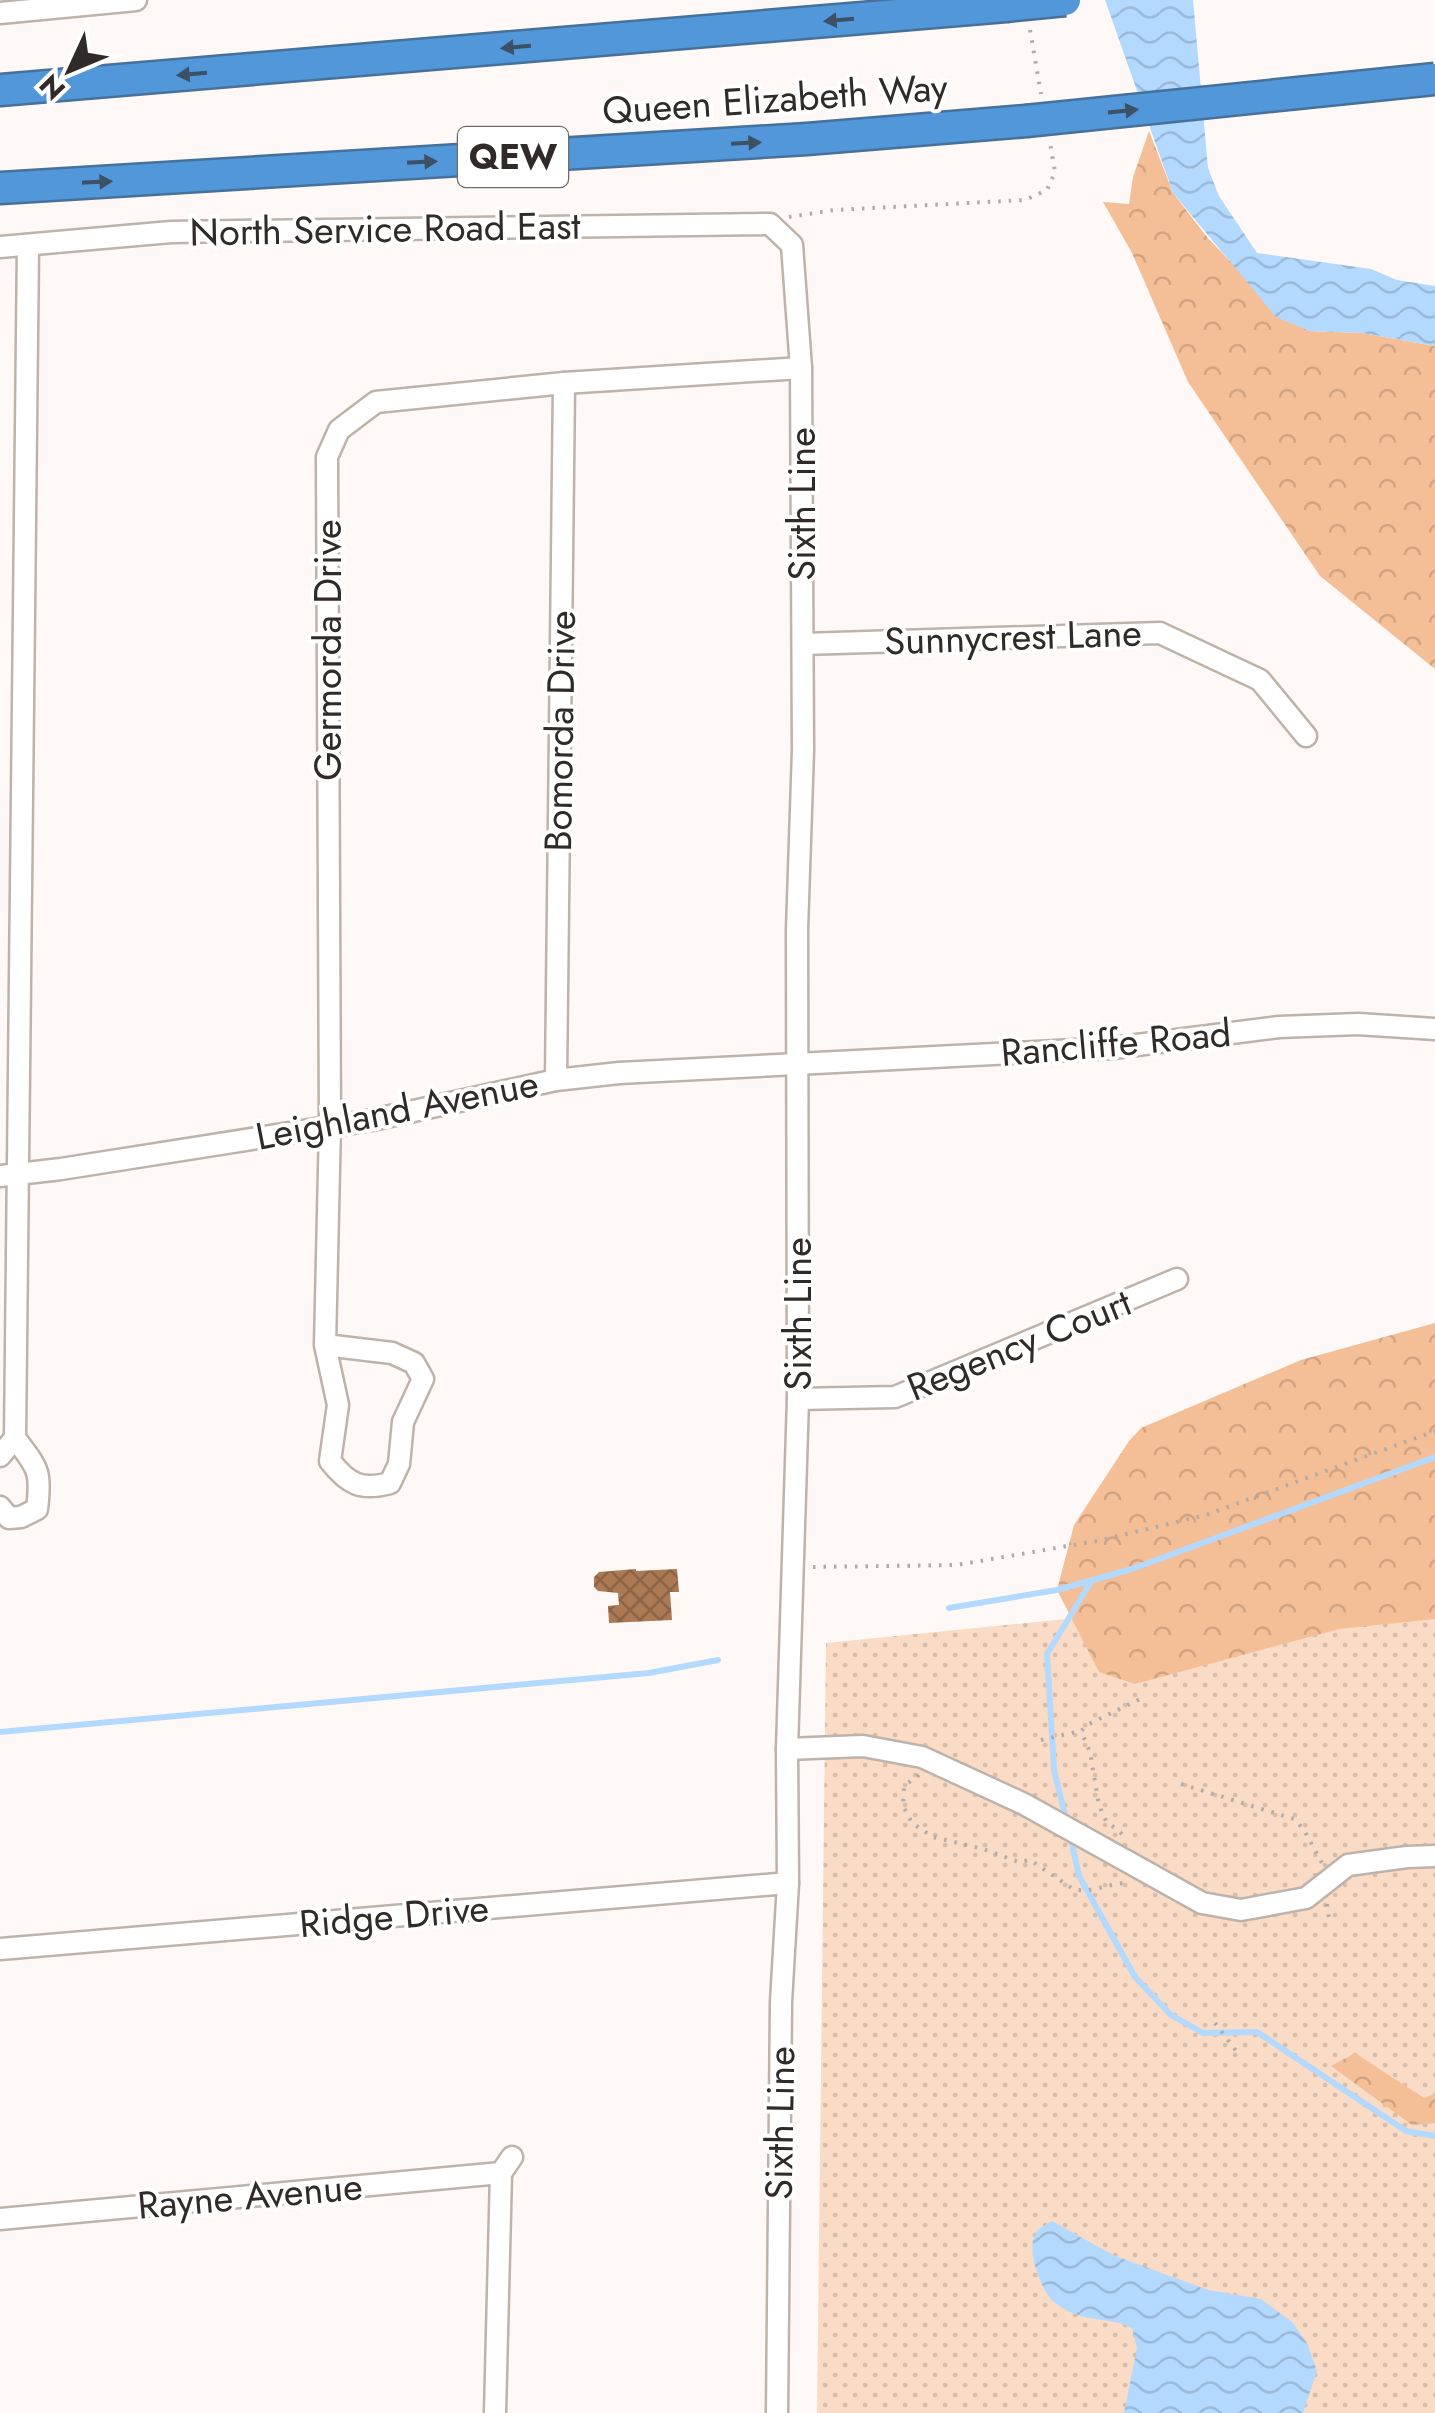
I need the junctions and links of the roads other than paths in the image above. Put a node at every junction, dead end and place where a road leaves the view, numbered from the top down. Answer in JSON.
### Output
{"nodes":[{"id":1,"x":136,"y":0,"type":"edge"},
{"id":2,"x":1065,"y":0,"type":"edge"},
{"id":3,"x":0,"y":13,"type":"edge"},
{"id":4,"x":1435,"y":79,"type":"edge"},
{"id":5,"x":0,"y":90,"type":"edge"},
{"id":6,"x":0,"y":188,"type":"edge"},
{"id":7,"x":770,"y":224,"type":"joint"},
{"id":8,"x":28,"y":245,"type":"junction"},
{"id":9,"x":0,"y":247,"type":"edge"},
{"id":10,"x":801,"y":368,"type":"junction"},
{"id":11,"x":564,"y":382,"type":"junction"},
{"id":12,"x":803,"y":644,"type":"junction"},
{"id":13,"x":1306,"y":736,"type":"dead end"},
{"id":14,"x":1435,"y":1028,"type":"edge"},
{"id":15,"x":797,"y":1064,"type":"junction"},
{"id":16,"x":556,"y":1080,"type":"junction"},
{"id":17,"x":330,"y":1125,"type":"junction"},
{"id":18,"x":9,"y":1174,"type":"edge"},
{"id":19,"x":1177,"y":1280,"type":"dead end"},
{"id":20,"x":325,"y":1345,"type":"junction"},
{"id":21,"x":798,"y":1398,"type":"junction"},
{"id":22,"x":14,"y":1438,"type":"junction"},
{"id":23,"x":0,"y":1456,"type":"edge"},
{"id":24,"x":0,"y":1507,"type":"edge"},
{"id":25,"x":786,"y":1750,"type":"junction"},
{"id":26,"x":1435,"y":1856,"type":"edge"},
{"id":27,"x":788,"y":1883,"type":"junction"},
{"id":28,"x":0,"y":1949,"type":"edge"},
{"id":29,"x":0,"y":2219,"type":"edge"},
{"id":30,"x":495,"y":2413,"type":"edge"},
{"id":31,"x":778,"y":2413,"type":"edge"}],
"edges":[{"from":1,"to":3,"type":"street"},
{"from":2,"to":5,"type":"highway","name":"Queen Elizabeth Way","one_way":true,"bridge":true},
{"from":6,"to":4,"type":"highway","name":"Queen Elizabeth Way","number":"QEW","one_way":true,"bridge":true},
{"from":7,"to":8,"type":"street","name":"North Service Road East"},
{"from":7,"to":10,"type":"street","name":"Sixth Line"},
{"from":8,"to":9,"type":"street","name":"North Service Road East"},
{"from":8,"to":18,"type":"street"},
{"from":10,"to":11,"type":"street","name":"Germorda Drive"},
{"from":10,"to":12,"type":"street","name":"Sixth Line"},
{"from":11,"to":16,"type":"street","name":"Bomorda Drive"},
{"from":11,"to":17,"type":"street","name":"Germorda Drive"},
{"from":12,"to":13,"type":"street","name":"Sunnycrest Lane"},
{"from":12,"to":15,"type":"street","name":"Sixth Line"},
{"from":14,"to":15,"type":"street","name":"Rancliffe Road"},
{"from":15,"to":16,"type":"street","name":"Leighland Avenue"},
{"from":15,"to":21,"type":"street","name":"Sixth Line"},
{"from":16,"to":17,"type":"street","name":"Leighland Avenue"},
{"from":17,"to":18,"type":"street","name":"Leighland Avenue"},
{"from":17,"to":20,"type":"street","name":"Germorda Drive"},
{"from":18,"to":22,"type":"street"},
{"from":19,"to":21,"type":"street","name":"Regency Court"},
{"from":20,"to":20,"type":"street","name":"Germorda Drive"},
{"from":21,"to":25,"type":"street","name":"Sixth Line"},
{"from":22,"to":23,"type":"street"},
{"from":22,"to":24,"type":"street"},
{"from":25,"to":26,"type":"street"},
{"from":25,"to":27,"type":"street","name":"Sixth Line"},
{"from":27,"to":28,"type":"street","name":"Ridge Drive"},
{"from":27,"to":31,"type":"street","name":"Sixth Line"},
{"from":29,"to":30,"type":"street","name":"Rayne Avenue"}]}
